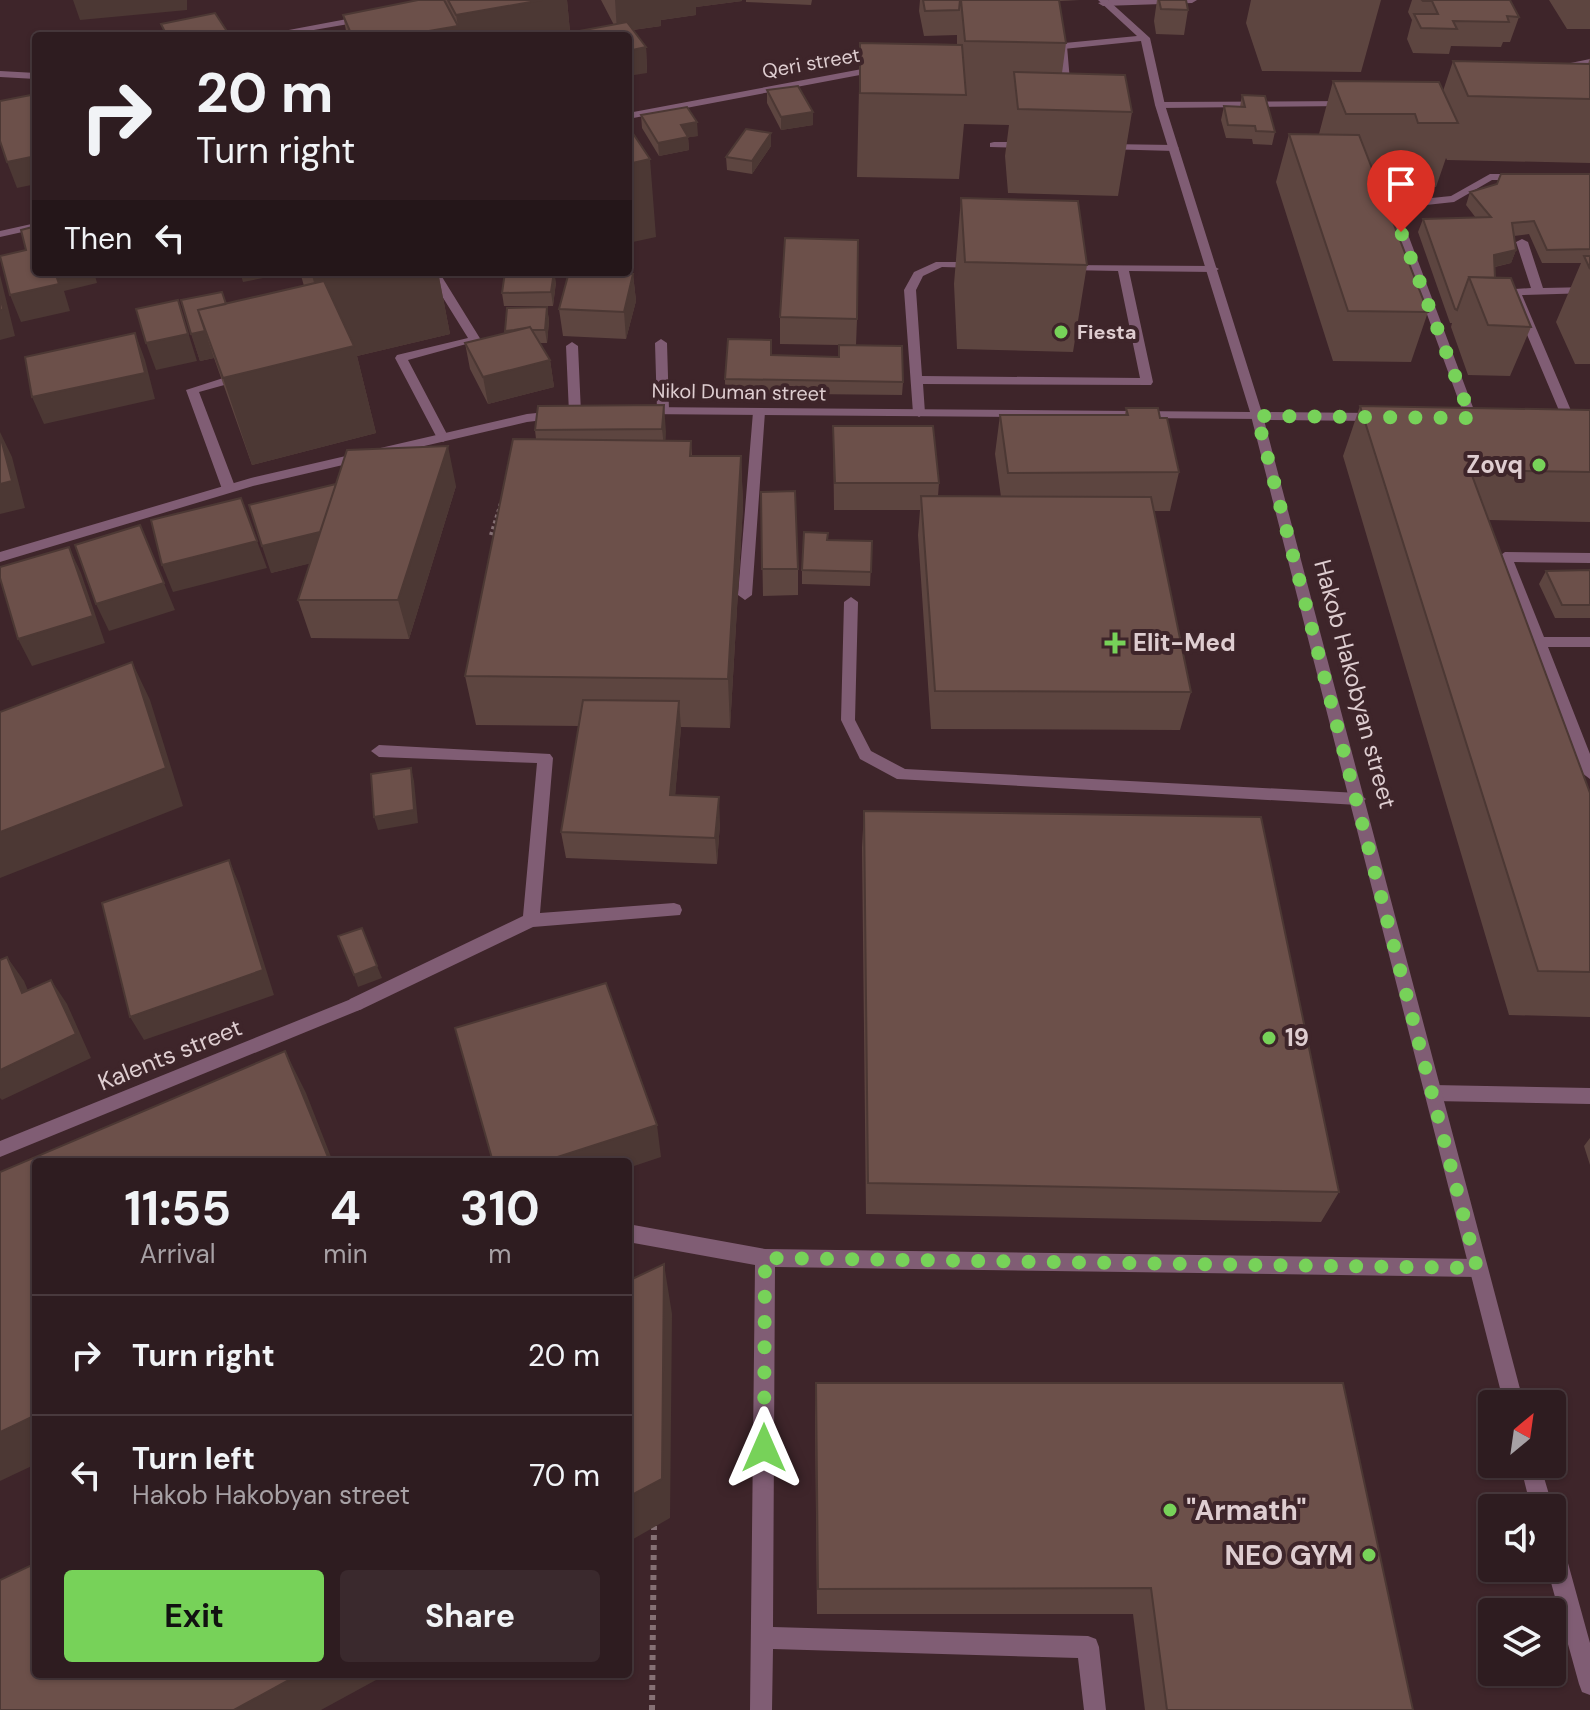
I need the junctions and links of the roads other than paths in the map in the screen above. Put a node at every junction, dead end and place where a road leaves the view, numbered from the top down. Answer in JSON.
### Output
{"nodes":[{"id":1,"x":1192,"y":0,"type":"edge"},
{"id":2,"x":1103,"y":2,"type":"edge"},
{"id":3,"x":374,"y":17,"type":"edge"},
{"id":4,"x":286,"y":32,"type":"edge"},
{"id":5,"x":1145,"y":38,"type":"junction"},
{"id":6,"x":1062,"y":46,"type":"junction"},
{"id":7,"x":1033,"y":49,"type":"edge"},
{"id":8,"x":1590,"y":62,"type":"edge"},
{"id":9,"x":885,"y":68,"type":"edge"},
{"id":10,"x":1543,"y":69,"type":"edge"},
{"id":11,"x":0,"y":74,"type":"edge"},
{"id":12,"x":32,"y":76,"type":"edge"},
{"id":13,"x":1356,"y":103,"type":"edge"},
{"id":14,"x":1160,"y":105,"type":"junction"},
{"id":15,"x":1068,"y":109,"type":"edge"},
{"id":16,"x":632,"y":115,"type":"edge"},
{"id":17,"x":994,"y":145,"type":"dead end"},
{"id":18,"x":1039,"y":146,"type":"edge"},
{"id":19,"x":1099,"y":147,"type":"edge"},
{"id":20,"x":1174,"y":148,"type":"junction"},
{"id":21,"x":1533,"y":177,"type":"edge"},
{"id":22,"x":32,"y":227,"type":"edge"},
{"id":23,"x":0,"y":234,"type":"edge"},
{"id":24,"x":1522,"y":242,"type":"dead end"},
{"id":25,"x":984,"y":265,"type":"edge"},
{"id":26,"x":1058,"y":267,"type":"edge"},
{"id":27,"x":1123,"y":268,"type":"junction"},
{"id":28,"x":1213,"y":269,"type":"junction"},
{"id":29,"x":435,"y":276,"type":"edge"},
{"id":30,"x":1590,"y":290,"type":"edge"},
{"id":31,"x":1538,"y":291,"type":"junction"},
{"id":32,"x":661,"y":343,"type":"dead end"},
{"id":33,"x":572,"y":346,"type":"dead end"},
{"id":34,"x":263,"y":371,"type":"edge"},
{"id":35,"x":916,"y":380,"type":"junction"},
{"id":36,"x":663,"y":410,"type":"junction"},
{"id":37,"x":634,"y":411,"type":"edge"},
{"id":38,"x":759,"y":412,"type":"junction"},
{"id":39,"x":575,"y":413,"type":"junction"},
{"id":40,"x":590,"y":413,"type":"edge"},
{"id":41,"x":919,"y":413,"type":"junction"},
{"id":42,"x":1257,"y":416,"type":"junction"},
{"id":43,"x":1394,"y":417,"type":"edge"},
{"id":44,"x":1456,"y":418,"type":"edge"},
{"id":45,"x":1568,"y":420,"type":"edge"},
{"id":46,"x":443,"y":438,"type":"junction"},
{"id":47,"x":229,"y":489,"type":"junction"},
{"id":48,"x":0,"y":557,"type":"edge"},
{"id":49,"x":1590,"y":558,"type":"edge"},
{"id":50,"x":745,"y":595,"type":"dead end"},
{"id":51,"x":851,"y":602,"type":"dead end"},
{"id":52,"x":1541,"y":642,"type":"junction"},
{"id":53,"x":1590,"y":642,"type":"edge"},
{"id":54,"x":379,"y":751,"type":"dead end"},
{"id":55,"x":1590,"y":773,"type":"edge"},
{"id":56,"x":1358,"y":799,"type":"junction"},
{"id":57,"x":674,"y":910,"type":"dead end"},
{"id":58,"x":531,"y":920,"type":"junction"},
{"id":59,"x":1433,"y":1093,"type":"junction"},
{"id":60,"x":1590,"y":1096,"type":"edge"},
{"id":61,"x":0,"y":1149,"type":"edge"},
{"id":62,"x":632,"y":1234,"type":"edge"},
{"id":63,"x":765,"y":1258,"type":"junction"},
{"id":64,"x":1477,"y":1268,"type":"junction"},
{"id":65,"x":1510,"y":1390,"type":"edge"},
{"id":66,"x":1562,"y":1582,"type":"edge"},
{"id":67,"x":763,"y":1638,"type":"junction"},
{"id":68,"x":1590,"y":1684,"type":"edge"},
{"id":69,"x":761,"y":1710,"type":"edge"},
{"id":70,"x":1095,"y":1710,"type":"edge"}],
"edges":[{"from":1,"to":2,"type":"street"},
{"from":2,"to":5,"type":"street"},
{"from":3,"to":4,"type":"street"},
{"from":5,"to":6,"type":"street"},
{"from":5,"to":14,"type":"street","name":"Hakob Hakobyan street"},
{"from":6,"to":7,"type":"street"},
{"from":6,"to":15,"type":"street"},
{"from":8,"to":10,"type":"street"},
{"from":9,"to":16,"type":"street","name":"Qeri street"},
{"from":11,"to":12,"type":"street"},
{"from":13,"to":14,"type":"street"},
{"from":14,"to":20,"type":"street","name":"Hakob Hakobyan street"},
{"from":17,"to":18,"type":"street"},
{"from":19,"to":20,"type":"street"},
{"from":20,"to":28,"type":"street","name":"Hakob Hakobyan street"},
{"from":21,"to":44,"type":"street"},
{"from":22,"to":23,"type":"street"},
{"from":24,"to":31,"type":"street"},
{"from":25,"to":35,"type":"street"},
{"from":26,"to":27,"type":"street"},
{"from":27,"to":28,"type":"street"},
{"from":27,"to":35,"type":"street"},
{"from":28,"to":42,"type":"street","name":"Hakob Hakobyan street"},
{"from":29,"to":46,"type":"street"},
{"from":30,"to":31,"type":"street"},
{"from":31,"to":45,"type":"street"},
{"from":32,"to":36,"type":"street"},
{"from":33,"to":39,"type":"street"},
{"from":34,"to":47,"type":"street"},
{"from":35,"to":41,"type":"street"},
{"from":36,"to":37,"type":"street","name":"Nikol Duman street"},
{"from":36,"to":38,"type":"street","name":"Nikol Duman street"},
{"from":38,"to":41,"type":"street","name":"Nikol Duman street"},
{"from":38,"to":50,"type":"street"},
{"from":39,"to":40,"type":"street"},
{"from":39,"to":46,"type":"street"},
{"from":41,"to":42,"type":"street","name":"Nikol Duman street"},
{"from":42,"to":43,"type":"street","name":"Nikol Duman street"},
{"from":42,"to":56,"type":"street","name":"Hakob Hakobyan street"},
{"from":46,"to":47,"type":"street"},
{"from":47,"to":48,"type":"street"},
{"from":49,"to":52,"type":"street"},
{"from":51,"to":56,"type":"street"},
{"from":52,"to":53,"type":"street"},
{"from":52,"to":55,"type":"street"},
{"from":54,"to":58,"type":"street"},
{"from":56,"to":59,"type":"street","name":"Hakob Hakobyan street"},
{"from":57,"to":58,"type":"street"},
{"from":58,"to":61,"type":"street","name":"Kalents street"},
{"from":59,"to":60,"type":"street"},
{"from":59,"to":64,"type":"street","name":"Hakob Hakobyan street"},
{"from":62,"to":63,"type":"street"},
{"from":63,"to":64,"type":"street"},
{"from":63,"to":67,"type":"street"},
{"from":64,"to":65,"type":"street","name":"Hakob Hakobyan street"},
{"from":66,"to":68,"type":"street"},
{"from":67,"to":69,"type":"street"},
{"from":67,"to":70,"type":"street"}]}
